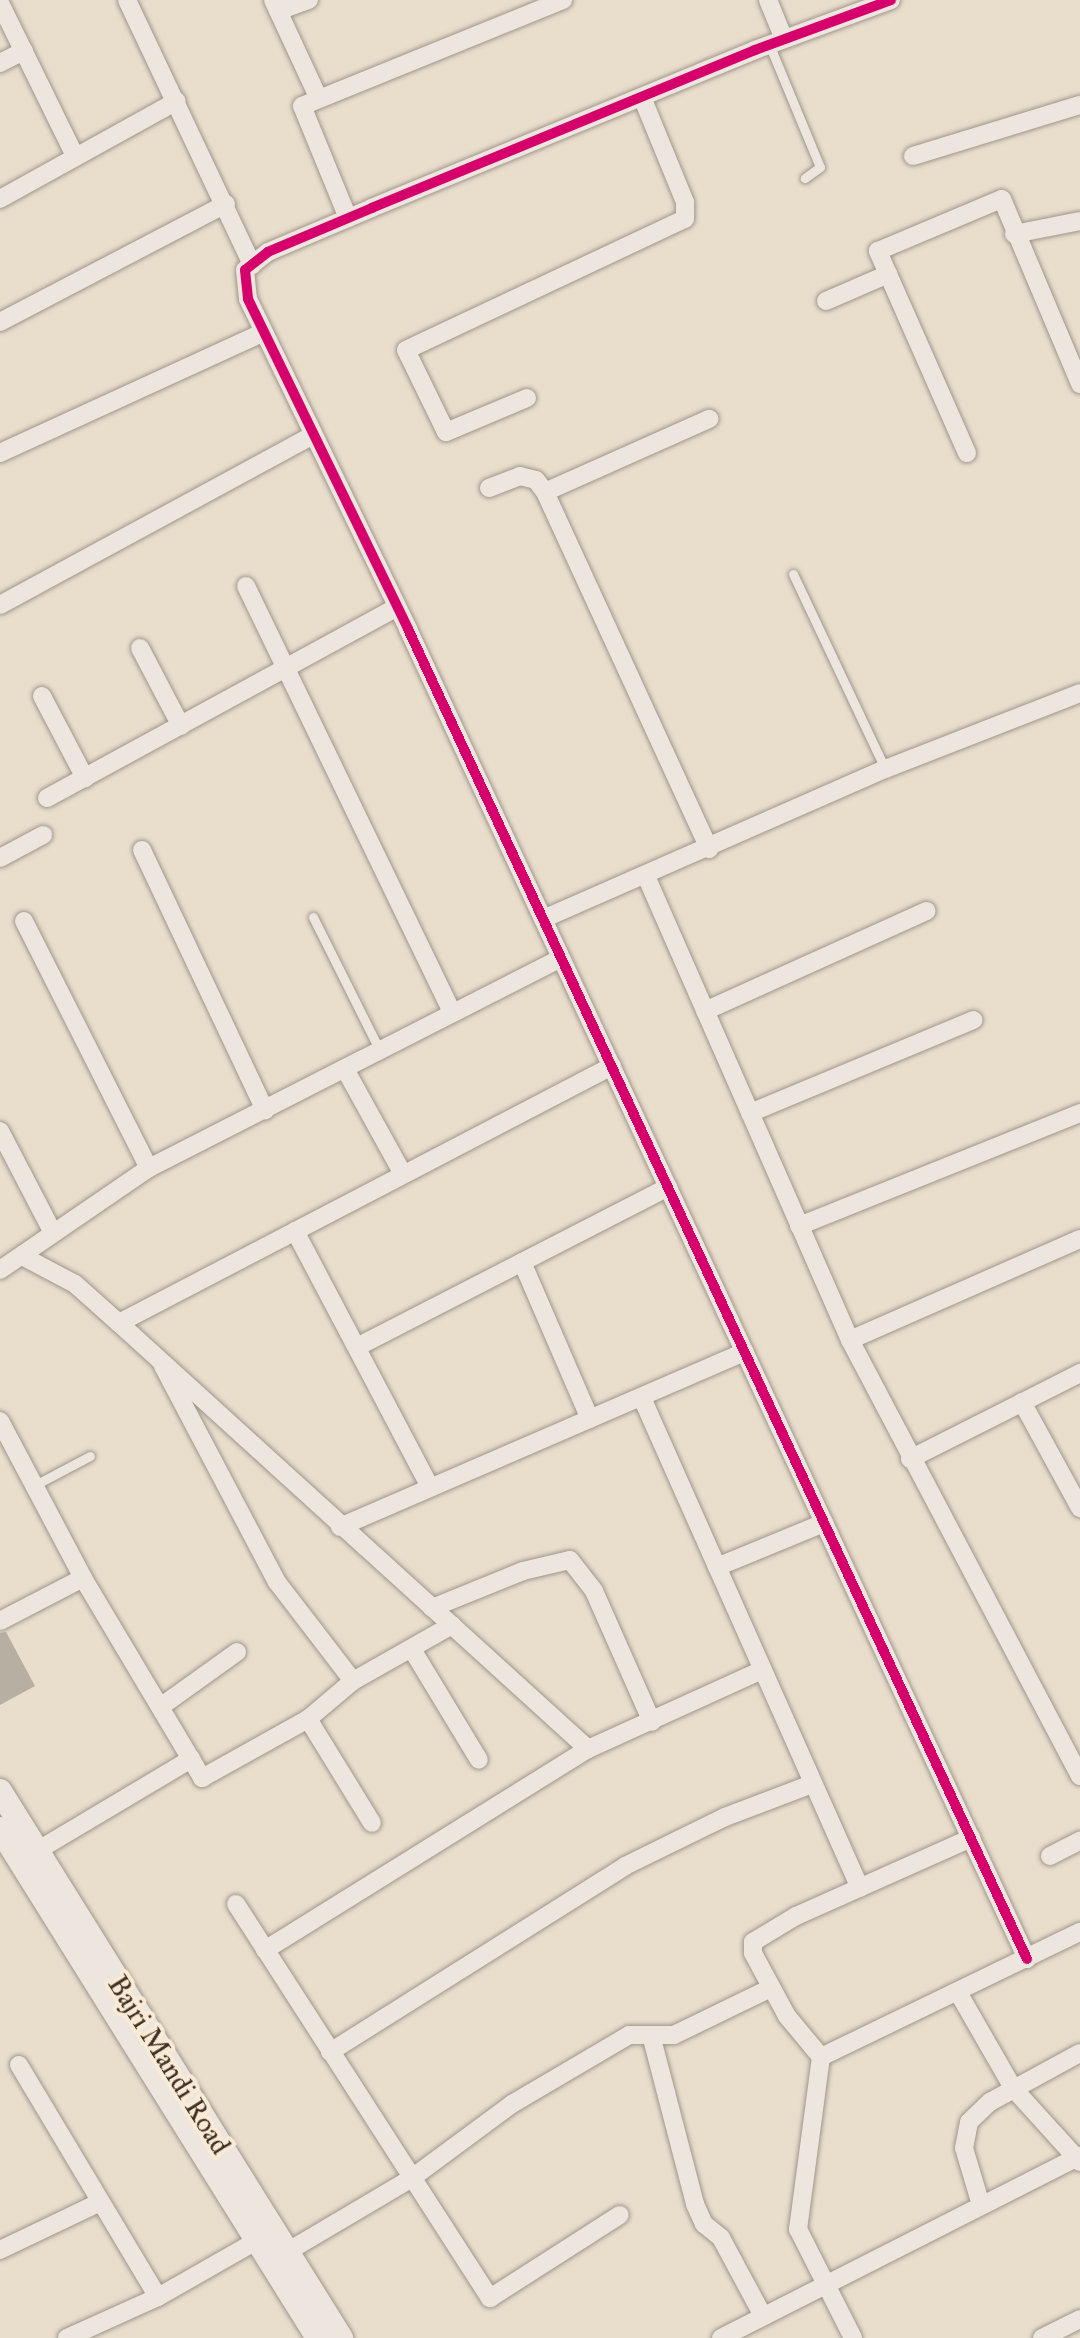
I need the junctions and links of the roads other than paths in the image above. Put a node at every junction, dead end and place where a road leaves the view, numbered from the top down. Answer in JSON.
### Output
{"nodes":[{"id":1,"x":127,"y":0,"type":"edge"},
{"id":2,"x":309,"y":0,"type":"edge"},
{"id":3,"x":563,"y":0,"type":"edge"},
{"id":4,"x":768,"y":0,"type":"edge"},
{"id":5,"x":891,"y":0,"type":"edge"},
{"id":6,"x":0,"y":3,"type":"edge"},
{"id":7,"x":275,"y":6,"type":"edge"},
{"id":8,"x":777,"y":42,"type":"junction"},
{"id":9,"x":24,"y":51,"type":"junction"},
{"id":10,"x":0,"y":63,"type":"edge"},
{"id":11,"x":318,"y":97,"type":"junction"},
{"id":12,"x":642,"y":97,"type":"junction"},
{"id":13,"x":177,"y":101,"type":"junction"},
{"id":14,"x":1080,"y":105,"type":"edge"},
{"id":15,"x":75,"y":156,"type":"junction"},
{"id":16,"x":913,"y":156,"type":"dead end"},
{"id":17,"x":805,"y":178,"type":"dead end"},
{"id":18,"x":0,"y":199,"type":"edge"},
{"id":19,"x":226,"y":204,"type":"junction"},
{"id":20,"x":348,"y":218,"type":"junction"},
{"id":21,"x":1080,"y":221,"type":"edge"},
{"id":22,"x":1014,"y":234,"type":"junction"},
{"id":23,"x":252,"y":265,"type":"junction"},
{"id":24,"x":888,"y":274,"type":"junction"},
{"id":25,"x":826,"y":301,"type":"dead end"},
{"id":26,"x":0,"y":322,"type":"edge"},
{"id":27,"x":264,"y":332,"type":"junction"},
{"id":28,"x":1080,"y":384,"type":"edge"},
{"id":29,"x":527,"y":398,"type":"dead end"},
{"id":30,"x":709,"y":419,"type":"dead end"},
{"id":31,"x":313,"y":435,"type":"junction"},
{"id":32,"x":0,"y":453,"type":"edge"},
{"id":33,"x":967,"y":453,"type":"dead end"},
{"id":34,"x":489,"y":488,"type":"dead end"},
{"id":35,"x":545,"y":492,"type":"junction"},
{"id":36,"x":793,"y":574,"type":"dead end"},
{"id":37,"x":246,"y":586,"type":"dead end"},
{"id":38,"x":0,"y":605,"type":"edge"},
{"id":39,"x":397,"y":607,"type":"junction"},
{"id":40,"x":140,"y":648,"type":"dead end"},
{"id":41,"x":289,"y":668,"type":"junction"},
{"id":42,"x":1080,"y":693,"type":"edge"},
{"id":43,"x":42,"y":696,"type":"dead end"},
{"id":44,"x":181,"y":726,"type":"junction"},
{"id":45,"x":885,"y":769,"type":"junction"},
{"id":46,"x":85,"y":778,"type":"junction"},
{"id":47,"x":47,"y":798,"type":"dead end"},
{"id":48,"x":43,"y":835,"type":"dead end"},
{"id":49,"x":709,"y":849,"type":"junction"},
{"id":50,"x":3,"y":850,"type":"edge"},
{"id":51,"x":142,"y":850,"type":"dead end"},
{"id":52,"x":646,"y":876,"type":"junction"},
{"id":53,"x":926,"y":911,"type":"dead end"},
{"id":54,"x":313,"y":917,"type":"dead end"},
{"id":55,"x":543,"y":919,"type":"junction"},
{"id":56,"x":24,"y":921,"type":"dead end"},
{"id":57,"x":561,"y":958,"type":"junction"},
{"id":58,"x":705,"y":1011,"type":"junction"},
{"id":59,"x":452,"y":1012,"type":"junction"},
{"id":60,"x":973,"y":1020,"type":"dead end"},
{"id":61,"x":380,"y":1051,"type":"junction"},
{"id":62,"x":612,"y":1066,"type":"junction"},
{"id":63,"x":345,"y":1069,"type":"junction"},
{"id":64,"x":265,"y":1110,"type":"junction"},
{"id":65,"x":750,"y":1113,"type":"junction"},
{"id":66,"x":1080,"y":1113,"type":"edge"},
{"id":67,"x":0,"y":1131,"type":"edge"},
{"id":68,"x":149,"y":1168,"type":"junction"},
{"id":69,"x":403,"y":1174,"type":"junction"},
{"id":70,"x":668,"y":1187,"type":"junction"},
{"id":71,"x":799,"y":1226,"type":"junction"},
{"id":72,"x":52,"y":1231,"type":"junction"},
{"id":73,"x":295,"y":1231,"type":"junction"},
{"id":74,"x":1080,"y":1239,"type":"edge"},
{"id":75,"x":24,"y":1257,"type":"junction"},
{"id":76,"x":522,"y":1262,"type":"junction"},
{"id":77,"x":0,"y":1270,"type":"edge"},
{"id":78,"x":119,"y":1323,"type":"junction"},
{"id":79,"x":850,"y":1340,"type":"junction"},
{"id":80,"x":357,"y":1347,"type":"junction"},
{"id":81,"x":745,"y":1352,"type":"junction"},
{"id":82,"x":158,"y":1357,"type":"junction"},
{"id":83,"x":1080,"y":1373,"type":"edge"},
{"id":84,"x":642,"y":1398,"type":"junction"},
{"id":85,"x":1022,"y":1402,"type":"junction"},
{"id":86,"x":590,"y":1419,"type":"junction"},
{"id":87,"x":0,"y":1421,"type":"edge"},
{"id":88,"x":5,"y":1446,"type":"edge"},
{"id":89,"x":90,"y":1456,"type":"dead end"},
{"id":90,"x":910,"y":1459,"type":"junction"},
{"id":91,"x":35,"y":1485,"type":"junction"},
{"id":92,"x":429,"y":1485,"type":"junction"},
{"id":93,"x":1080,"y":1508,"type":"edge"},
{"id":94,"x":824,"y":1523,"type":"junction"},
{"id":95,"x":340,"y":1527,"type":"junction"},
{"id":96,"x":717,"y":1567,"type":"junction"},
{"id":97,"x":83,"y":1578,"type":"junction"},
{"id":98,"x":432,"y":1608,"type":"junction"},
{"id":99,"x":0,"y":1621,"type":"edge"},
{"id":100,"x":452,"y":1625,"type":"junction"},
{"id":101,"x":413,"y":1651,"type":"junction"},
{"id":102,"x":237,"y":1652,"type":"dead end"},
{"id":103,"x":762,"y":1670,"type":"junction"},
{"id":104,"x":353,"y":1681,"type":"junction"},
{"id":105,"x":163,"y":1705,"type":"junction"},
{"id":106,"x":308,"y":1719,"type":"junction"},
{"id":107,"x":652,"y":1722,"type":"junction"},
{"id":108,"x":588,"y":1749,"type":"junction"},
{"id":109,"x":191,"y":1759,"type":"junction"},
{"id":110,"x":479,"y":1760,"type":"dead end"},
{"id":111,"x":1080,"y":1776,"type":"edge"},
{"id":112,"x":812,"y":1784,"type":"junction"},
{"id":113,"x":0,"y":1791,"type":"edge"},
{"id":114,"x":372,"y":1823,"type":"dead end"},
{"id":115,"x":0,"y":1829,"type":"edge"},
{"id":116,"x":971,"y":1838,"type":"junction"},
{"id":117,"x":1080,"y":1841,"type":"edge"},
{"id":118,"x":35,"y":1852,"type":"junction"},
{"id":119,"x":1050,"y":1856,"type":"dead end"},
{"id":120,"x":860,"y":1888,"type":"junction"},
{"id":121,"x":236,"y":1904,"type":"dead end"},
{"id":122,"x":1080,"y":1932,"type":"edge"},
{"id":123,"x":265,"y":1950,"type":"junction"},
{"id":124,"x":1027,"y":1959,"type":"junction"},
{"id":125,"x":771,"y":1988,"type":"junction"},
{"id":126,"x":959,"y":1994,"type":"junction"},
{"id":127,"x":651,"y":2035,"type":"junction"},
{"id":128,"x":330,"y":2052,"type":"junction"},
{"id":129,"x":1080,"y":2053,"type":"edge"},
{"id":130,"x":821,"y":2057,"type":"junction"},
{"id":131,"x":19,"y":2065,"type":"dead end"},
{"id":132,"x":1013,"y":2088,"type":"junction"},
{"id":133,"x":1078,"y":2159,"type":"edge"},
{"id":134,"x":412,"y":2178,"type":"junction"},
{"id":135,"x":100,"y":2202,"type":"junction"},
{"id":136,"x":981,"y":2205,"type":"junction"},
{"id":137,"x":620,"y":2215,"type":"dead end"},
{"id":138,"x":256,"y":2241,"type":"junction"},
{"id":139,"x":0,"y":2250,"type":"edge"},
{"id":140,"x":287,"y":2252,"type":"junction"},
{"id":141,"x":827,"y":2284,"type":"junction"},
{"id":142,"x":158,"y":2297,"type":"junction"},
{"id":143,"x":763,"y":2316,"type":"junction"},
{"id":144,"x":1080,"y":2319,"type":"edge"},
{"id":145,"x":67,"y":2338,"type":"edge"},
{"id":146,"x":318,"y":2338,"type":"edge"},
{"id":147,"x":341,"y":2338,"type":"edge"},
{"id":148,"x":721,"y":2338,"type":"edge"},
{"id":149,"x":853,"y":2338,"type":"edge"},
{"id":150,"x":1042,"y":2338,"type":"edge"}],
"edges":[{"from":1,"to":13,"type":"street"},
{"from":2,"to":7,"type":"street"},
{"from":3,"to":11,"type":"street"},
{"from":4,"to":8,"type":"street"},
{"from":5,"to":8,"type":"street"},
{"from":6,"to":9,"type":"street"},
{"from":7,"to":11,"type":"street"},
{"from":8,"to":12,"type":"street"},
{"from":8,"to":17,"type":"lane"},
{"from":9,"to":10,"type":"street"},
{"from":9,"to":15,"type":"street"},
{"from":11,"to":20,"type":"street"},
{"from":12,"to":20,"type":"street"},
{"from":12,"to":29,"type":"street"},
{"from":13,"to":15,"type":"street"},
{"from":13,"to":19,"type":"street"},
{"from":14,"to":16,"type":"street"},
{"from":15,"to":18,"type":"street"},
{"from":19,"to":23,"type":"street"},
{"from":19,"to":26,"type":"street"},
{"from":20,"to":23,"type":"street"},
{"from":21,"to":22,"type":"street"},
{"from":22,"to":24,"type":"street"},
{"from":22,"to":28,"type":"street"},
{"from":23,"to":27,"type":"street"},
{"from":24,"to":25,"type":"street"},
{"from":24,"to":33,"type":"street"},
{"from":27,"to":31,"type":"street"},
{"from":27,"to":32,"type":"street"},
{"from":30,"to":35,"type":"street"},
{"from":31,"to":38,"type":"street"},
{"from":31,"to":39,"type":"street"},
{"from":34,"to":35,"type":"street"},
{"from":35,"to":49,"type":"street"},
{"from":36,"to":45,"type":"lane"},
{"from":37,"to":41,"type":"street"},
{"from":39,"to":41,"type":"street"},
{"from":39,"to":55,"type":"street"},
{"from":40,"to":44,"type":"street"},
{"from":41,"to":44,"type":"street"},
{"from":41,"to":59,"type":"street"},
{"from":42,"to":45,"type":"street"},
{"from":43,"to":46,"type":"street"},
{"from":44,"to":46,"type":"street"},
{"from":45,"to":49,"type":"street"},
{"from":46,"to":47,"type":"street"},
{"from":48,"to":50,"type":"street"},
{"from":49,"to":52,"type":"street"},
{"from":51,"to":64,"type":"street"},
{"from":52,"to":55,"type":"street"},
{"from":52,"to":58,"type":"street"},
{"from":53,"to":58,"type":"street"},
{"from":54,"to":61,"type":"lane"},
{"from":55,"to":57,"type":"street"},
{"from":56,"to":68,"type":"street"},
{"from":57,"to":59,"type":"street"},
{"from":57,"to":62,"type":"street"},
{"from":58,"to":65,"type":"street"},
{"from":59,"to":61,"type":"street"},
{"from":60,"to":65,"type":"street"},
{"from":61,"to":63,"type":"street"},
{"from":62,"to":69,"type":"street"},
{"from":62,"to":70,"type":"street"},
{"from":63,"to":64,"type":"street"},
{"from":63,"to":69,"type":"street"},
{"from":64,"to":68,"type":"street"},
{"from":65,"to":71,"type":"street"},
{"from":66,"to":71,"type":"street"},
{"from":67,"to":72,"type":"street"},
{"from":68,"to":72,"type":"street"},
{"from":69,"to":73,"type":"street"},
{"from":70,"to":76,"type":"street"},
{"from":70,"to":81,"type":"street"},
{"from":71,"to":79,"type":"street"},
{"from":72,"to":75,"type":"street"},
{"from":73,"to":78,"type":"street"},
{"from":73,"to":80,"type":"street"},
{"from":74,"to":79,"type":"street"},
{"from":75,"to":77,"type":"street"},
{"from":75,"to":78,"type":"street"},
{"from":76,"to":80,"type":"street"},
{"from":76,"to":86,"type":"street"},
{"from":78,"to":82,"type":"street"},
{"from":79,"to":90,"type":"street"},
{"from":80,"to":92,"type":"street"},
{"from":81,"to":84,"type":"street"},
{"from":81,"to":94,"type":"street"},
{"from":82,"to":95,"type":"street"},
{"from":82,"to":104,"type":"street"},
{"from":83,"to":85,"type":"street"},
{"from":84,"to":86,"type":"street"},
{"from":84,"to":96,"type":"street"},
{"from":85,"to":90,"type":"street"},
{"from":85,"to":93,"type":"street"},
{"from":86,"to":92,"type":"street"},
{"from":87,"to":88,"type":"street"},
{"from":88,"to":91,"type":"street"},
{"from":89,"to":91,"type":"lane"},
{"from":90,"to":111,"type":"street"},
{"from":91,"to":97,"type":"street"},
{"from":92,"to":95,"type":"street"},
{"from":94,"to":96,"type":"street"},
{"from":94,"to":116,"type":"street"},
{"from":95,"to":98,"type":"street"},
{"from":96,"to":103,"type":"street"},
{"from":97,"to":99,"type":"street"},
{"from":97,"to":105,"type":"street"},
{"from":98,"to":100,"type":"street"},
{"from":98,"to":107,"type":"street"},
{"from":100,"to":101,"type":"street"},
{"from":100,"to":108,"type":"street"},
{"from":101,"to":104,"type":"street"},
{"from":101,"to":110,"type":"street"},
{"from":102,"to":105,"type":"street"},
{"from":103,"to":107,"type":"street"},
{"from":103,"to":112,"type":"street"},
{"from":104,"to":106,"type":"street"},
{"from":105,"to":109,"type":"street"},
{"from":106,"to":109,"type":"street"},
{"from":106,"to":114,"type":"street"},
{"from":107,"to":108,"type":"street"},
{"from":108,"to":123,"type":"street"},
{"from":109,"to":118,"type":"street"},
{"from":112,"to":120,"type":"street"},
{"from":112,"to":128,"type":"street"},
{"from":113,"to":118,"type":"street","name":"Bajri Mandi Road"},
{"from":115,"to":138,"type":"street"},
{"from":116,"to":120,"type":"street"},
{"from":116,"to":124,"type":"street"},
{"from":117,"to":119,"type":"street"},
{"from":118,"to":140,"type":"street","name":"Bajri Mandi Road"},
{"from":120,"to":125,"type":"street"},
{"from":121,"to":123,"type":"street"},
{"from":122,"to":124,"type":"street"},
{"from":123,"to":128,"type":"street"},
{"from":124,"to":126,"type":"street"},
{"from":125,"to":127,"type":"street"},
{"from":125,"to":130,"type":"street"},
{"from":126,"to":130,"type":"street"},
{"from":126,"to":132,"type":"street"},
{"from":127,"to":134,"type":"street"},
{"from":127,"to":143,"type":"street"},
{"from":128,"to":134,"type":"street"},
{"from":129,"to":132,"type":"street"},
{"from":130,"to":141,"type":"street"},
{"from":131,"to":135,"type":"street"},
{"from":132,"to":133,"type":"street"},
{"from":132,"to":136,"type":"street"},
{"from":133,"to":136,"type":"street"},
{"from":134,"to":137,"type":"street"},
{"from":134,"to":140,"type":"street"},
{"from":135,"to":139,"type":"street"},
{"from":135,"to":142,"type":"street"},
{"from":136,"to":141,"type":"street"},
{"from":138,"to":140,"type":"street"},
{"from":138,"to":142,"type":"street"},
{"from":138,"to":146,"type":"street"},
{"from":140,"to":147,"type":"street","name":"Bajri Mandi Road"},
{"from":141,"to":143,"type":"street"},
{"from":141,"to":149,"type":"street"},
{"from":142,"to":145,"type":"street"},
{"from":143,"to":148,"type":"street"},
{"from":144,"to":150,"type":"street"}]}
